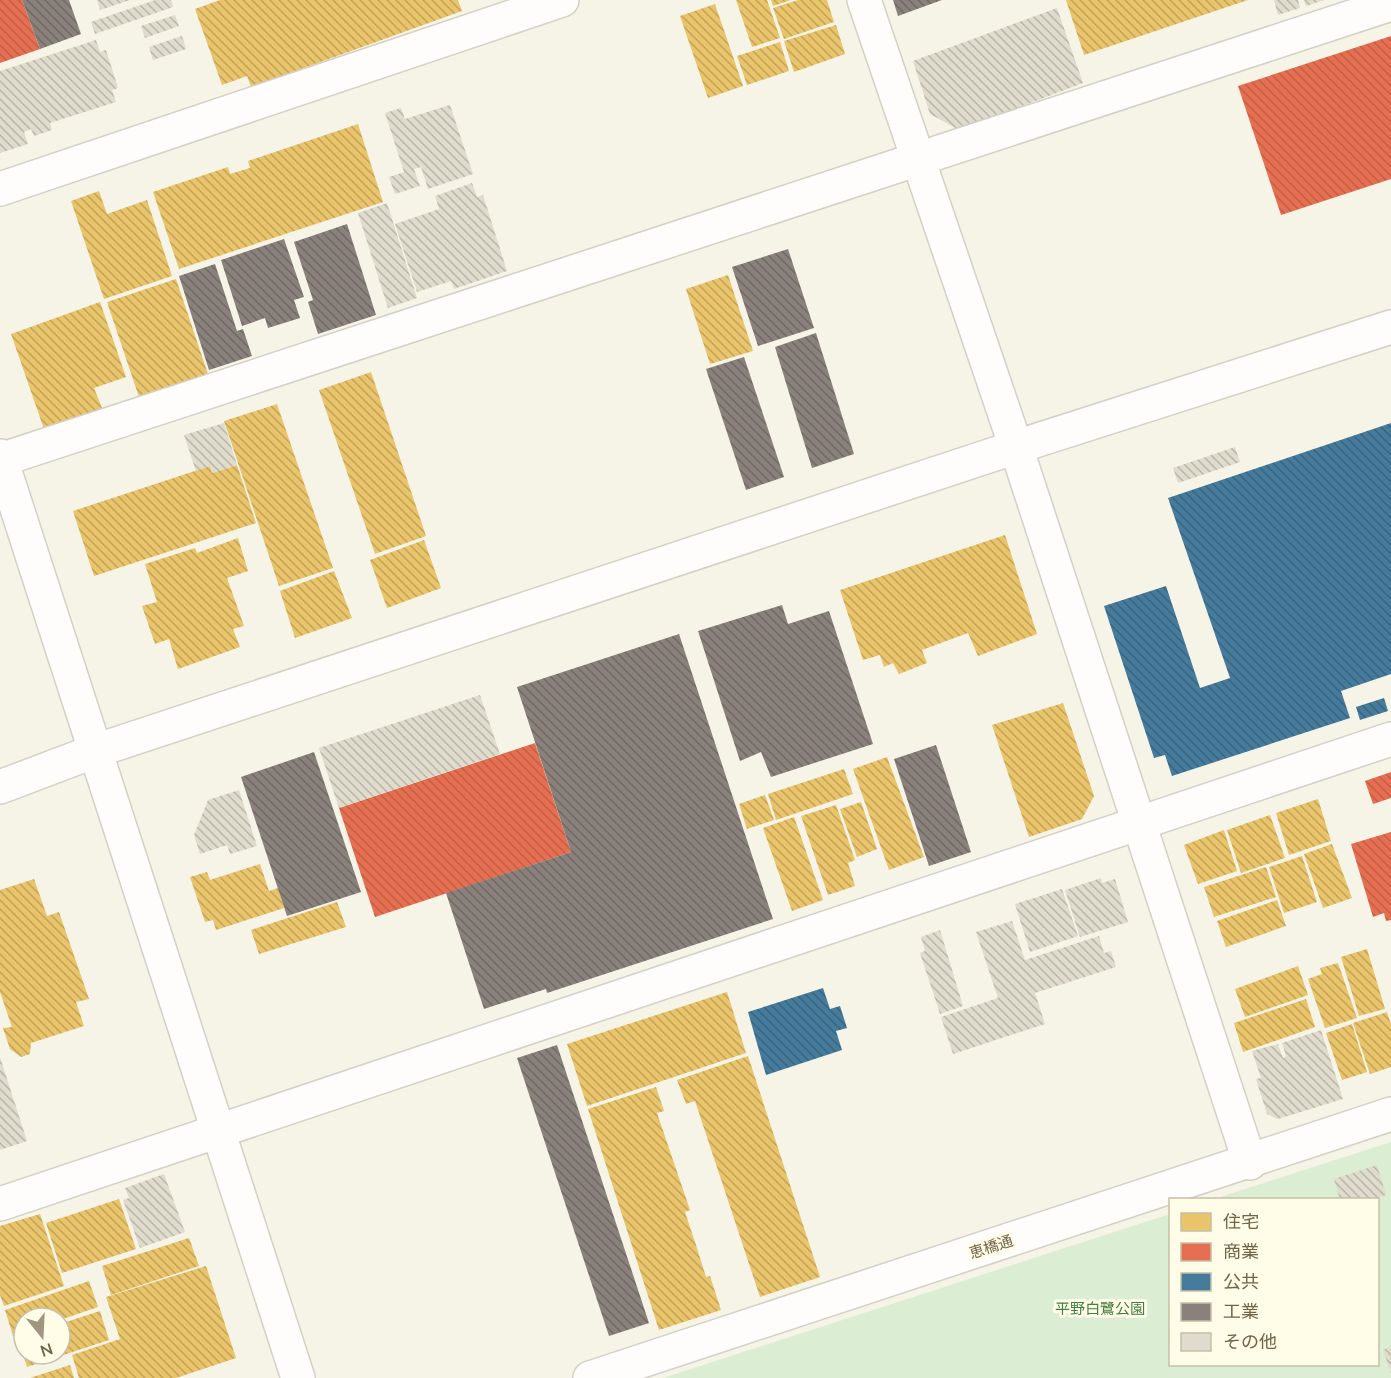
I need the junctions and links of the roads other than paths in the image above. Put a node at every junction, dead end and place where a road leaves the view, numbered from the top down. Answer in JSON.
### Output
{"nodes":[{"id":1,"x":562,"y":0,"type":"edge"},
{"id":2,"x":864,"y":0,"type":"edge"},
{"id":3,"x":1391,"y":4,"type":"edge"},
{"id":4,"x":918,"y":159,"type":"junction"},
{"id":5,"x":0,"y":189,"type":"edge"},
{"id":6,"x":1391,"y":327,"type":"edge"},
{"id":7,"x":1016,"y":447,"type":"junction"},
{"id":8,"x":0,"y":459,"type":"edge"},
{"id":9,"x":1391,"y":739,"type":"edge"},
{"id":10,"x":95,"y":751,"type":"junction"},
{"id":11,"x":0,"y":787,"type":"edge"},
{"id":12,"x":1139,"y":822,"type":"junction"},
{"id":13,"x":1391,"y":1114,"type":"edge"},
{"id":14,"x":218,"y":1131,"type":"junction"},
{"id":15,"x":1250,"y":1163,"type":"junction"},
{"id":16,"x":0,"y":1204,"type":"edge"},
{"id":17,"x":298,"y":1378,"type":"edge"},
{"id":18,"x":590,"y":1378,"type":"edge"}],
"edges":[{"from":1,"to":5,"type":"street"},
{"from":2,"to":4,"type":"street"},
{"from":3,"to":4,"type":"street"},
{"from":4,"to":7,"type":"street"},
{"from":4,"to":8,"type":"street"},
{"from":6,"to":7,"type":"street"},
{"from":7,"to":10,"type":"street"},
{"from":7,"to":12,"type":"street"},
{"from":8,"to":10,"type":"street"},
{"from":9,"to":12,"type":"street"},
{"from":10,"to":11,"type":"street"},
{"from":10,"to":14,"type":"street"},
{"from":12,"to":14,"type":"street"},
{"from":12,"to":15,"type":"street"},
{"from":13,"to":15,"type":"street","name":"恵橋通"},
{"from":14,"to":16,"type":"street"},
{"from":14,"to":17,"type":"street"},
{"from":15,"to":18,"type":"street","name":"恵橋通"}]}
